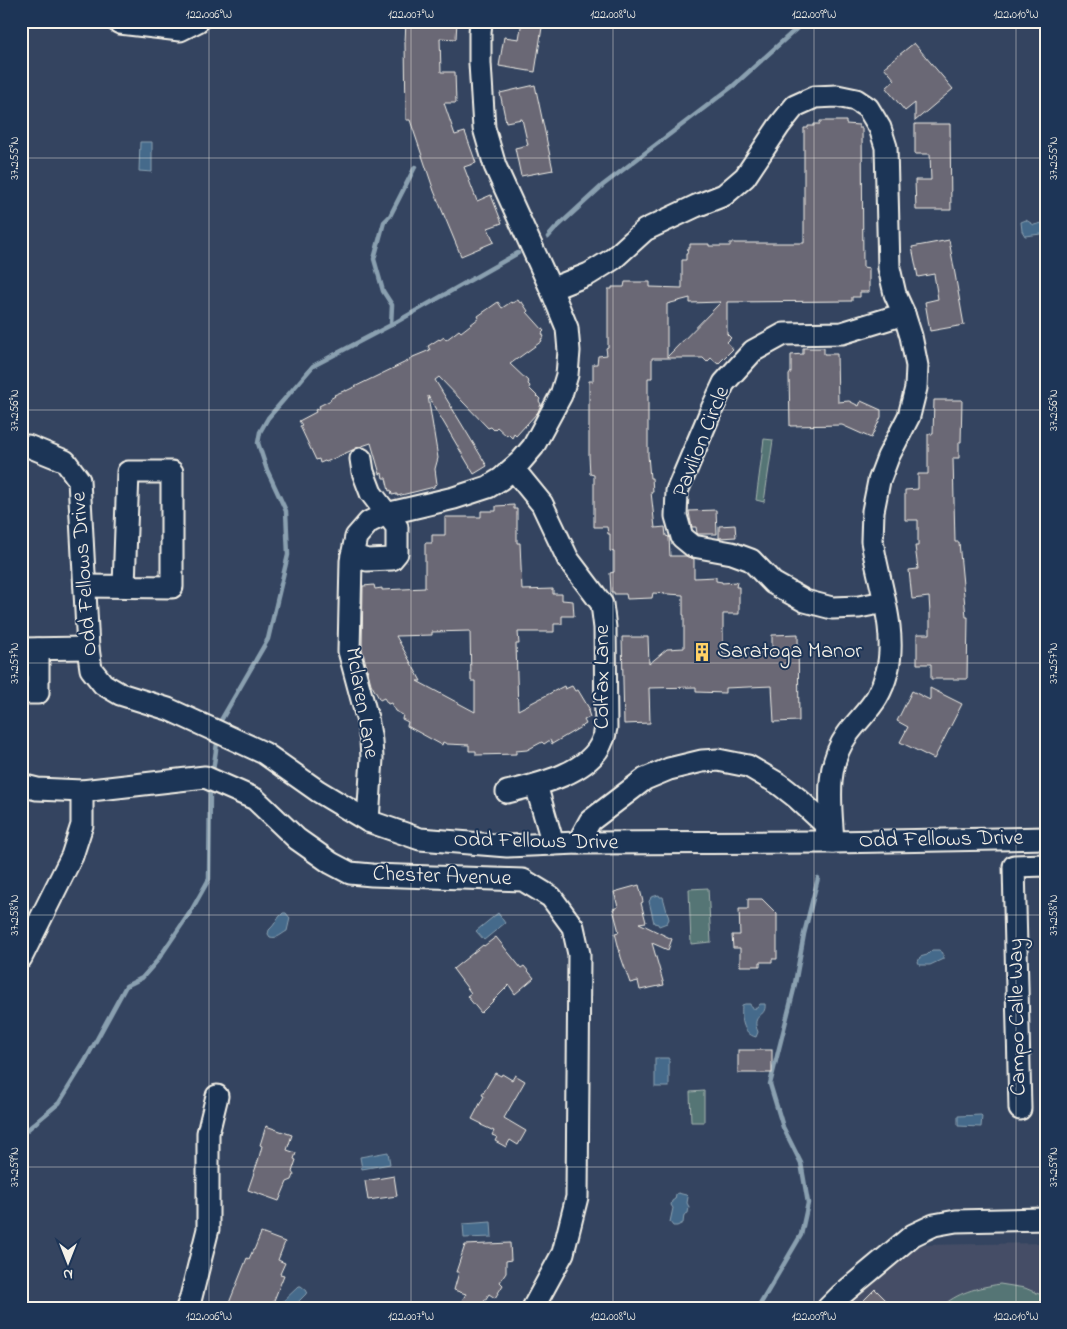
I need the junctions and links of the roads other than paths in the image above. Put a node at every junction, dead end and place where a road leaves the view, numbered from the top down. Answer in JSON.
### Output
{"nodes":[{"id":1,"x":117,"y":21,"type":"edge"},
{"id":2,"x":198,"y":21,"type":"edge"},
{"id":3,"x":481,"y":21,"type":"edge"},
{"id":4,"x":551,"y":289,"type":"junction"},
{"id":5,"x":904,"y":314,"type":"junction"},
{"id":6,"x":21,"y":446,"type":"edge"},
{"id":7,"x":361,"y":459,"type":"dead end"},
{"id":8,"x":511,"y":470,"type":"junction"},
{"id":9,"x":386,"y":514,"type":"junction"},
{"id":10,"x":352,"y":555,"type":"junction"},
{"id":11,"x":85,"y":586,"type":"junction"},
{"id":12,"x":124,"y":586,"type":"junction"},
{"id":13,"x":884,"y":602,"type":"junction"},
{"id":14,"x":88,"y":648,"type":"junction"},
{"id":15,"x":29,"y":649,"type":"edge"},
{"id":16,"x":21,"y":693,"type":"edge"},
{"id":17,"x":21,"y":785,"type":"edge"},
{"id":18,"x":536,"y":785,"type":"junction"},
{"id":19,"x":82,"y":791,"type":"junction"},
{"id":20,"x":507,"y":792,"type":"dead end"},
{"id":21,"x":368,"y":821,"type":"junction"},
{"id":22,"x":1046,"y":838,"type":"edge"},
{"id":23,"x":833,"y":842,"type":"junction"},
{"id":24,"x":578,"y":843,"type":"junction"},
{"id":25,"x":553,"y":844,"type":"junction"},
{"id":26,"x":1046,"y":865,"type":"edge"},
{"id":27,"x":21,"y":958,"type":"edge"},
{"id":28,"x":217,"y":1096,"type":"dead end"},
{"id":29,"x":1020,"y":1109,"type":"dead end"},
{"id":30,"x":1046,"y":1219,"type":"edge"},
{"id":31,"x":835,"y":1301,"type":"edge"},
{"id":32,"x":187,"y":1308,"type":"edge"},
{"id":33,"x":533,"y":1308,"type":"edge"}],
"edges":[{"from":1,"to":2,"type":"street"},
{"from":3,"to":4,"type":"street","name":"Mclaren Lane"},
{"from":4,"to":5,"type":"street"},
{"from":4,"to":8,"type":"street","name":"Mclaren Lane"},
{"from":5,"to":13,"type":"street"},
{"from":5,"to":13,"type":"street","name":"Pavilion Circle"},
{"from":6,"to":11,"type":"street","name":"Odd Fellows Drive"},
{"from":7,"to":9,"type":"street"},
{"from":8,"to":9,"type":"street","name":"Mclaren Lane"},
{"from":8,"to":18,"type":"street","name":"Colfax Lane"},
{"from":9,"to":10,"type":"street","name":"Mclaren Lane"},
{"from":9,"to":10,"type":"street"},
{"from":10,"to":21,"type":"street","name":"Mclaren Lane"},
{"from":11,"to":12,"type":"street"},
{"from":11,"to":14,"type":"street","name":"Odd Fellows Drive"},
{"from":12,"to":12,"type":"street"},
{"from":13,"to":23,"type":"street"},
{"from":14,"to":15,"type":"street"},
{"from":14,"to":21,"type":"street","name":"Odd Fellows Drive"},
{"from":15,"to":16,"type":"street"},
{"from":17,"to":19,"type":"street","name":"Chester Avenue"},
{"from":18,"to":20,"type":"street","name":"Colfax Lane"},
{"from":18,"to":25,"type":"street"},
{"from":19,"to":27,"type":"street"},
{"from":19,"to":33,"type":"street","name":"Chester Avenue"},
{"from":21,"to":25,"type":"street","name":"Odd Fellows Drive"},
{"from":22,"to":23,"type":"street","name":"Odd Fellows Drive"},
{"from":23,"to":24,"type":"street","name":"Odd Fellows Drive"},
{"from":23,"to":24,"type":"street"},
{"from":24,"to":25,"type":"street","name":"Odd Fellows Drive"},
{"from":26,"to":29,"type":"street","name":"Campo Calle Way"},
{"from":28,"to":32,"type":"street"},
{"from":30,"to":31,"type":"street"}]}
